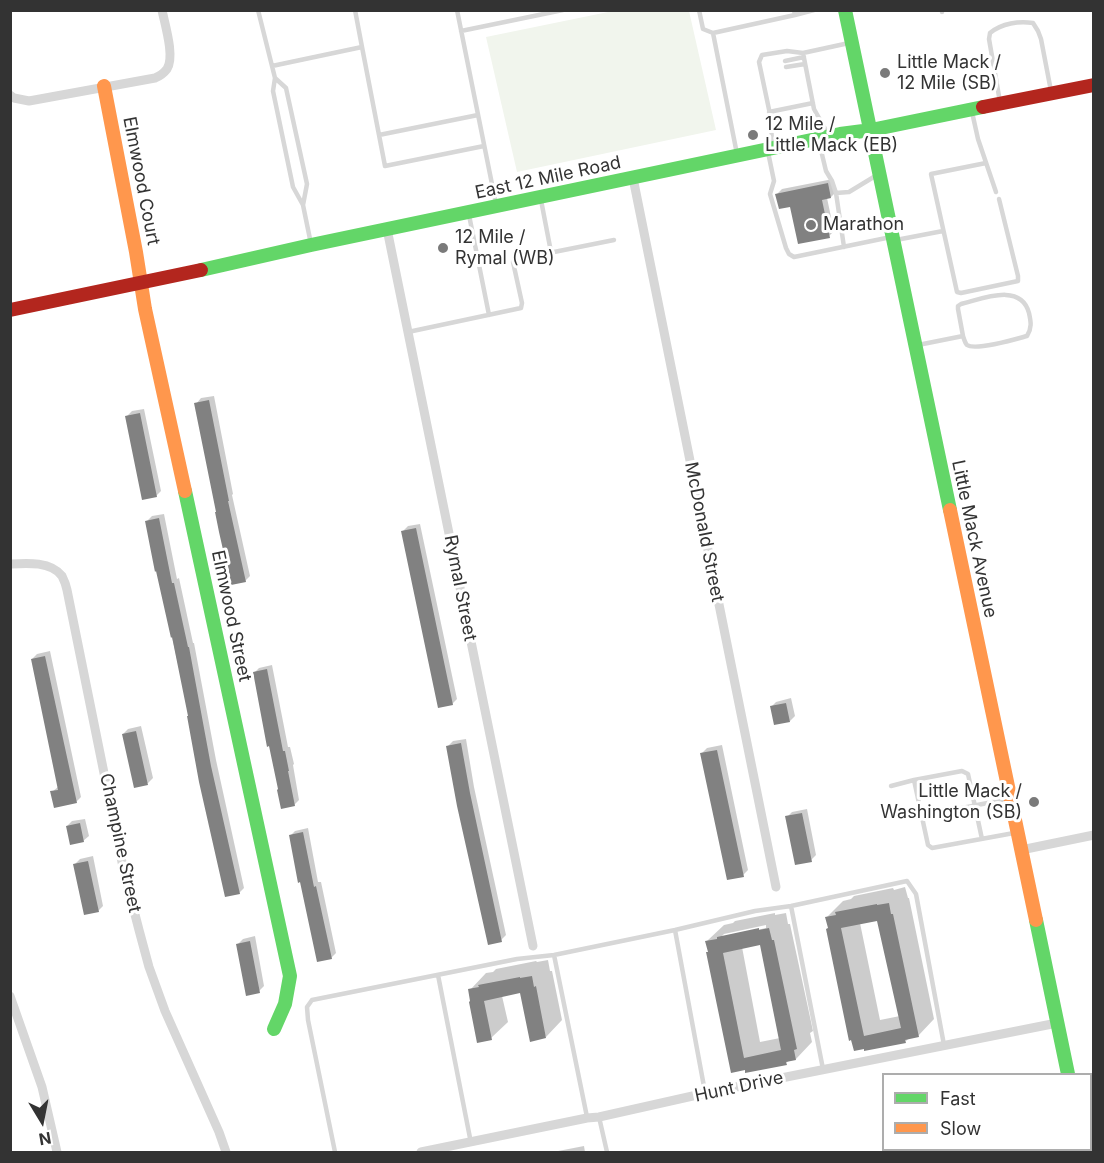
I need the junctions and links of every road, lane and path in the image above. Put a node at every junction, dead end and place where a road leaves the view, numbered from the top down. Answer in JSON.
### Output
{"nodes":[{"id":1,"x":162,"y":10,"type":"edge"},
{"id":2,"x":258,"y":10,"type":"edge"},
{"id":3,"x":355,"y":10,"type":"edge"},
{"id":4,"x":457,"y":10,"type":"edge"},
{"id":5,"x":563,"y":10,"type":"edge"},
{"id":6,"x":699,"y":10,"type":"edge"},
{"id":7,"x":814,"y":10,"type":"edge"},
{"id":8,"x":845,"y":10,"type":"edge"},
{"id":9,"x":794,"y":13,"type":"edge"},
{"id":10,"x":461,"y":31,"type":"junction"},
{"id":11,"x":713,"y":33,"type":"junction"},
{"id":12,"x":851,"y":42,"type":"junction"},
{"id":13,"x":362,"y":47,"type":"junction"},
{"id":14,"x":803,"y":55,"type":"junction"},
{"id":15,"x":785,"y":60,"type":"dead end"},
{"id":16,"x":805,"y":63,"type":"junction"},
{"id":17,"x":767,"y":64,"type":"dead end"},
{"id":18,"x":272,"y":66,"type":"junction"},
{"id":19,"x":786,"y":67,"type":"dead end"},
{"id":20,"x":761,"y":68,"type":"junction"},
{"id":21,"x":768,"y":71,"type":"dead end"},
{"id":22,"x":762,"y":77,"type":"junction"},
{"id":23,"x":275,"y":78,"type":"junction"},
{"id":24,"x":1094,"y":85,"type":"edge"},
{"id":25,"x":104,"y":86,"type":"junction"},
{"id":26,"x":1052,"y":93,"type":"junction"},
{"id":27,"x":10,"y":95,"type":"edge"},
{"id":28,"x":813,"y":103,"type":"junction"},
{"id":29,"x":1000,"y":103,"type":"junction"},
{"id":30,"x":972,"y":109,"type":"junction"},
{"id":31,"x":769,"y":112,"type":"junction"},
{"id":32,"x":478,"y":115,"type":"junction"},
{"id":33,"x":871,"y":130,"type":"junction"},
{"id":34,"x":380,"y":135,"type":"junction"},
{"id":35,"x":824,"y":138,"type":"junction"},
{"id":36,"x":484,"y":146,"type":"junction"},
{"id":37,"x":770,"y":149,"type":"junction"},
{"id":38,"x":737,"y":156,"type":"junction"},
{"id":39,"x":986,"y":163,"type":"junction"},
{"id":40,"x":879,"y":173,"type":"junction"},
{"id":41,"x":633,"y":178,"type":"junction"},
{"id":42,"x":996,"y":192,"type":"dead end"},
{"id":43,"x":836,"y":193,"type":"junction"},
{"id":44,"x":541,"y":197,"type":"junction"},
{"id":45,"x":999,"y":199,"type":"dead end"},
{"id":46,"x":303,"y":205,"type":"junction"},
{"id":47,"x":496,"y":207,"type":"junction"},
{"id":48,"x":468,"y":213,"type":"junction"},
{"id":49,"x":387,"y":229,"type":"junction"},
{"id":50,"x":943,"y":231,"type":"junction"},
{"id":51,"x":894,"y":239,"type":"junction"},
{"id":52,"x":614,"y":240,"type":"dead end"},
{"id":53,"x":311,"y":245,"type":"junction"},
{"id":54,"x":844,"y":247,"type":"junction"},
{"id":55,"x":551,"y":252,"type":"junction"},
{"id":56,"x":141,"y":283,"type":"junction"},
{"id":57,"x":10,"y":310,"type":"edge"},
{"id":58,"x":489,"y":315,"type":"junction"},
{"id":59,"x":408,"y":332,"type":"junction"},
{"id":60,"x":963,"y":336,"type":"junction"},
{"id":61,"x":915,"y":346,"type":"junction"},
{"id":62,"x":10,"y":564,"type":"edge"},
{"id":63,"x":914,"y":780,"type":"junction"},
{"id":64,"x":891,"y":786,"type":"dead end"},
{"id":65,"x":1011,"y":799,"type":"junction"},
{"id":66,"x":975,"y":806,"type":"junction"},
{"id":67,"x":921,"y":816,"type":"junction"},
{"id":68,"x":1017,"y":833,"type":"junction"},
{"id":69,"x":1094,"y":836,"type":"edge"},
{"id":70,"x":982,"y":839,"type":"junction"},
{"id":71,"x":1021,"y":850,"type":"junction"},
{"id":72,"x":776,"y":886,"type":"dead end"},
{"id":73,"x":791,"y":906,"type":"junction"},
{"id":74,"x":675,"y":930,"type":"junction"},
{"id":75,"x":533,"y":946,"type":"dead end"},
{"id":76,"x":554,"y":955,"type":"junction"},
{"id":77,"x":438,"y":975,"type":"junction"},
{"id":78,"x":10,"y":996,"type":"edge"},
{"id":79,"x":1057,"y":1023,"type":"junction"},
{"id":80,"x":274,"y":1029,"type":"dead end"},
{"id":81,"x":944,"y":1045,"type":"junction"},
{"id":82,"x":823,"y":1069,"type":"junction"},
{"id":83,"x":1068,"y":1073,"type":"edge"},
{"id":84,"x":706,"y":1093,"type":"junction"},
{"id":85,"x":599,"y":1117,"type":"junction"},
{"id":86,"x":587,"y":1118,"type":"junction"},
{"id":87,"x":471,"y":1143,"type":"junction"},
{"id":88,"x":57,"y":1152,"type":"edge"},
{"id":89,"x":226,"y":1152,"type":"edge"},
{"id":90,"x":335,"y":1152,"type":"edge"},
{"id":91,"x":421,"y":1152,"type":"edge"},
{"id":92,"x":607,"y":1152,"type":"edge"}],
"edges":[{"from":1,"to":25,"type":"street"},
{"from":2,"to":18,"type":"lane"},
{"from":3,"to":13,"type":"lane"},
{"from":4,"to":10,"type":"lane"},
{"from":5,"to":10,"type":"lane"},
{"from":6,"to":11,"type":"lane"},
{"from":7,"to":9,"type":"lane"},
{"from":8,"to":12,"type":"main road","name":"Little Mack Avenue"},
{"from":9,"to":11,"type":"lane"},
{"from":10,"to":32,"type":"lane"},
{"from":11,"to":38,"type":"lane"},
{"from":12,"to":14,"type":"lane"},
{"from":12,"to":33,"type":"main road","name":"Little Mack Avenue"},
{"from":13,"to":18,"type":"lane"},
{"from":13,"to":34,"type":"lane"},
{"from":14,"to":15,"type":"lane"},
{"from":14,"to":16,"type":"lane"},
{"from":14,"to":20,"type":"lane"},
{"from":16,"to":19,"type":"lane"},
{"from":16,"to":28,"type":"lane"},
{"from":17,"to":20,"type":"lane"},
{"from":18,"to":23,"type":"lane"},
{"from":20,"to":22,"type":"lane"},
{"from":21,"to":22,"type":"lane"},
{"from":22,"to":31,"type":"lane"},
{"from":23,"to":46,"type":"lane"},
{"from":23,"to":46,"type":"lane"},
{"from":24,"to":26,"type":"main road","name":"East 12 Mile Road"},
{"from":25,"to":27,"type":"street"},
{"from":25,"to":56,"type":"main road","name":"Elmwood Court"},
{"from":26,"to":29,"type":"main road","name":"East 12 Mile Road"},
{"from":26,"to":29,"type":"lane"},
{"from":28,"to":31,"type":"lane"},
{"from":28,"to":35,"type":"lane"},
{"from":29,"to":30,"type":"main road","name":"East 12 Mile Road"},
{"from":30,"to":33,"type":"main road","name":"East 12 Mile Road"},
{"from":30,"to":39,"type":"lane"},
{"from":31,"to":37,"type":"lane"},
{"from":32,"to":34,"type":"lane"},
{"from":32,"to":36,"type":"lane"},
{"from":33,"to":35,"type":"main road","name":"East 12 Mile Road"},
{"from":33,"to":40,"type":"main road","name":"Little Mack Avenue"},
{"from":34,"to":36,"type":"lane"},
{"from":35,"to":37,"type":"main road","name":"East 12 Mile Road"},
{"from":35,"to":43,"type":"lane"},
{"from":36,"to":47,"type":"lane"},
{"from":37,"to":38,"type":"main road","name":"East 12 Mile Road"},
{"from":37,"to":54,"type":"lane"},
{"from":38,"to":41,"type":"main road","name":"East 12 Mile Road"},
{"from":39,"to":42,"type":"lane"},
{"from":39,"to":50,"type":"lane"},
{"from":40,"to":43,"type":"lane"},
{"from":40,"to":51,"type":"main road","name":"Little Mack Avenue"},
{"from":41,"to":44,"type":"main road","name":"East 12 Mile Road"},
{"from":41,"to":72,"type":"street","name":"McDonald Street"},
{"from":43,"to":54,"type":"lane"},
{"from":44,"to":47,"type":"main road","name":"East 12 Mile Road"},
{"from":44,"to":55,"type":"lane"},
{"from":45,"to":50,"type":"lane"},
{"from":46,"to":53,"type":"lane"},
{"from":47,"to":48,"type":"main road","name":"East 12 Mile Road"},
{"from":48,"to":49,"type":"main road","name":"East 12 Mile Road"},
{"from":48,"to":58,"type":"lane"},
{"from":49,"to":53,"type":"main road","name":"East 12 Mile Road"},
{"from":49,"to":59,"type":"street","name":"Rymal Street"},
{"from":50,"to":51,"type":"lane"},
{"from":51,"to":54,"type":"lane"},
{"from":51,"to":61,"type":"main road","name":"Little Mack Avenue"},
{"from":52,"to":55,"type":"lane"},
{"from":53,"to":56,"type":"main road","name":"East 12 Mile Road"},
{"from":55,"to":58,"type":"lane"},
{"from":56,"to":57,"type":"main road","name":"East 12 Mile Road"},
{"from":56,"to":80,"type":"main road","name":"Elmwood Street"},
{"from":58,"to":59,"type":"lane"},
{"from":59,"to":75,"type":"street","name":"Rymal Street"},
{"from":60,"to":60,"type":"lane"},
{"from":60,"to":61,"type":"lane"},
{"from":61,"to":65,"type":"main road","name":"Little Mack Avenue"},
{"from":62,"to":89,"type":"street","name":"Champine Street"},
{"from":63,"to":64,"type":"lane"},
{"from":63,"to":66,"type":"lane"},
{"from":63,"to":67,"type":"lane"},
{"from":65,"to":66,"type":"lane"},
{"from":65,"to":68,"type":"main road","name":"Little Mack Avenue"},
{"from":66,"to":67,"type":"lane"},
{"from":66,"to":70,"type":"lane"},
{"from":67,"to":70,"type":"lane"},
{"from":68,"to":70,"type":"lane"},
{"from":68,"to":71,"type":"main road","name":"Little Mack Avenue"},
{"from":69,"to":71,"type":"street"},
{"from":71,"to":79,"type":"main road","name":"Little Mack Avenue"},
{"from":73,"to":74,"type":"lane"},
{"from":73,"to":81,"type":"lane"},
{"from":73,"to":82,"type":"lane"},
{"from":74,"to":76,"type":"lane"},
{"from":74,"to":84,"type":"lane"},
{"from":76,"to":77,"type":"lane"},
{"from":76,"to":86,"type":"lane"},
{"from":77,"to":87,"type":"lane"},
{"from":77,"to":90,"type":"lane"},
{"from":78,"to":88,"type":"street"},
{"from":79,"to":81,"type":"street","name":"Hunt Drive"},
{"from":79,"to":83,"type":"main road","name":"Little Mack Avenue"},
{"from":81,"to":82,"type":"street","name":"Hunt Drive"},
{"from":82,"to":84,"type":"street","name":"Hunt Drive"},
{"from":84,"to":85,"type":"street","name":"Hunt Drive"},
{"from":85,"to":86,"type":"street","name":"Hunt Drive"},
{"from":85,"to":92,"type":"lane"},
{"from":86,"to":87,"type":"street","name":"Hunt Drive"},
{"from":87,"to":91,"type":"street","name":"Hunt Drive"}]}
